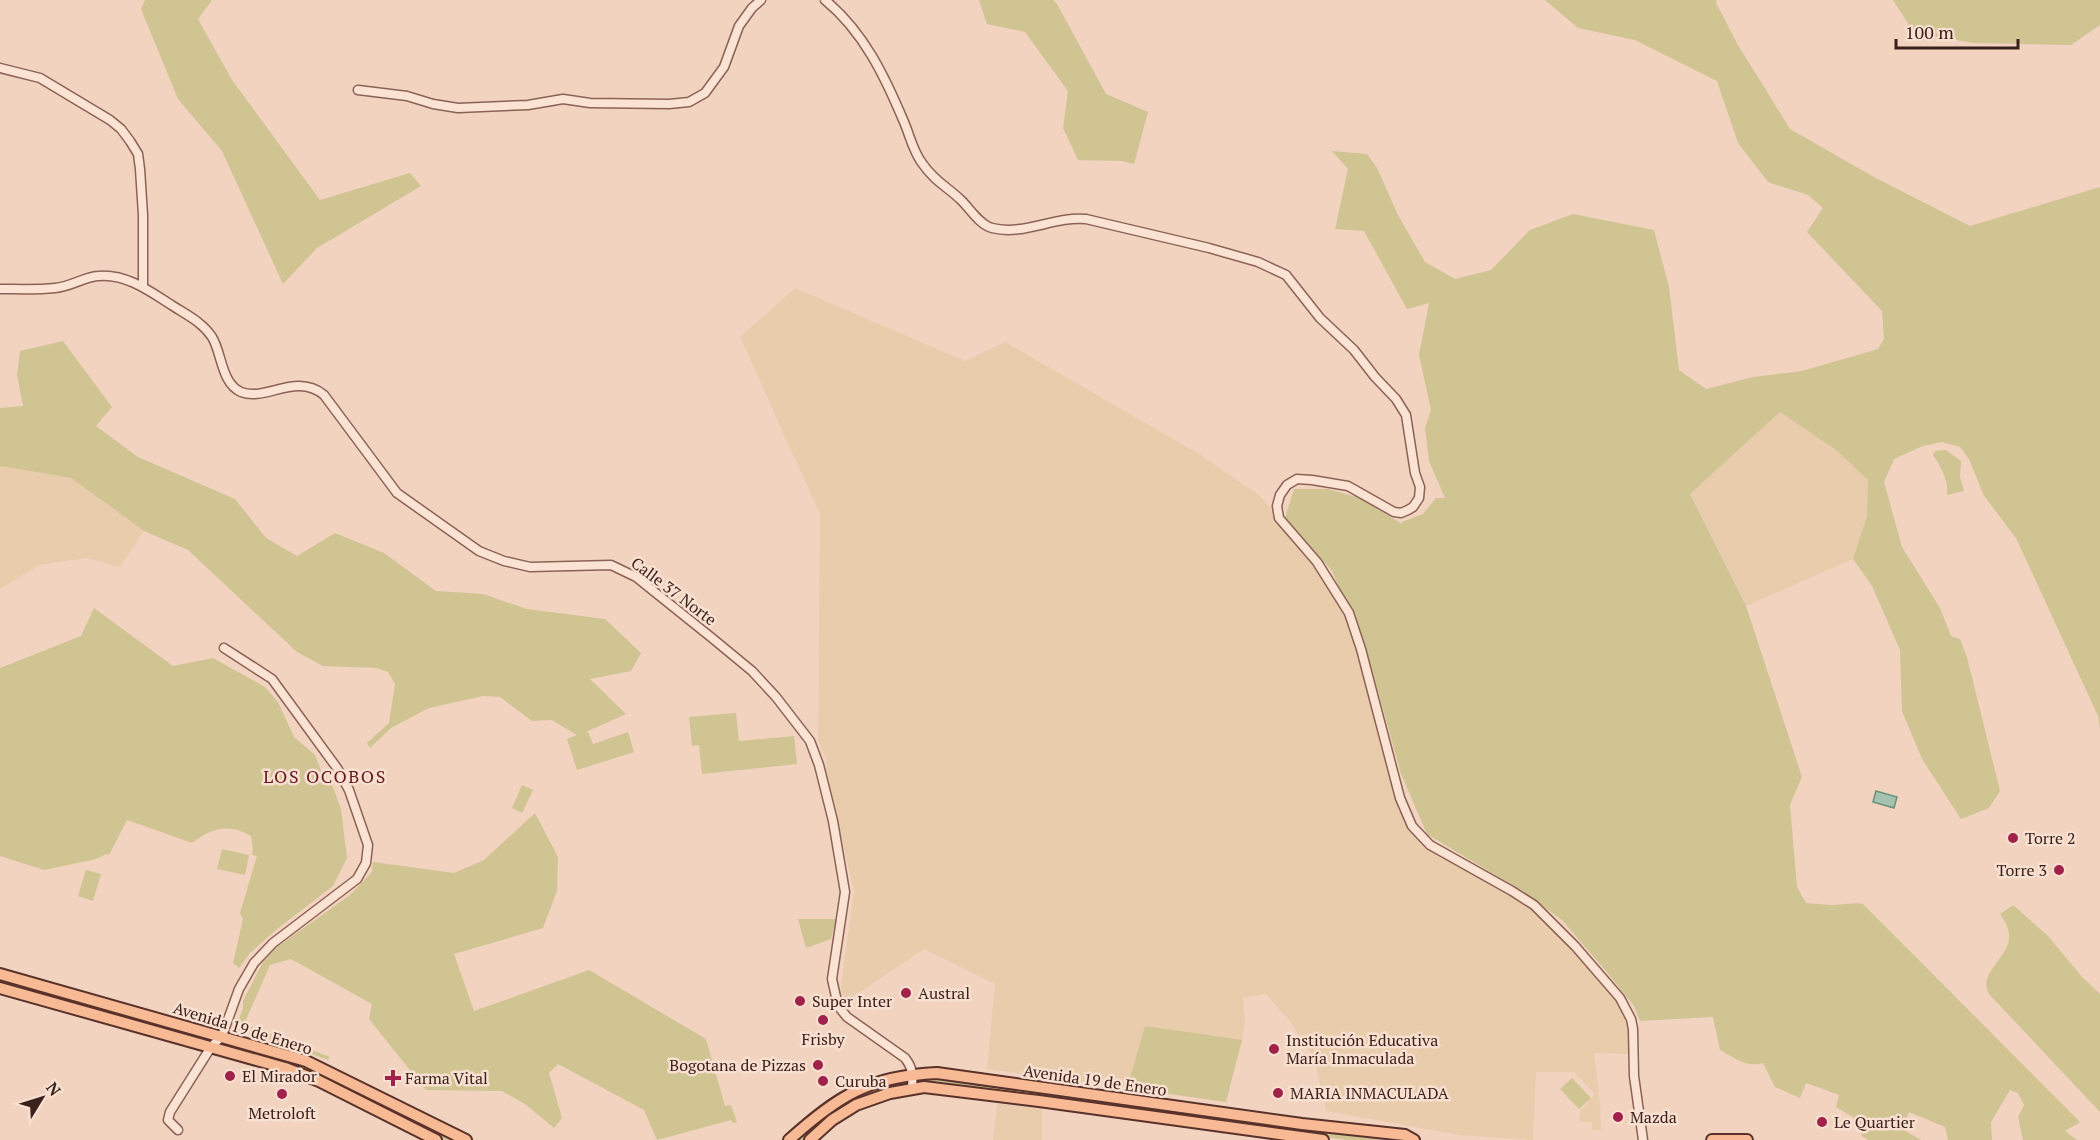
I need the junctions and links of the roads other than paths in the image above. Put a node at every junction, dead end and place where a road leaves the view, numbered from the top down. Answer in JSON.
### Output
{"nodes":[{"id":1,"x":760,"y":0,"type":"edge"},
{"id":2,"x":825,"y":0,"type":"edge"},
{"id":3,"x":0,"y":68,"type":"edge"},
{"id":4,"x":358,"y":90,"type":"dead end"},
{"id":5,"x":143,"y":287,"type":"junction"},
{"id":6,"x":0,"y":289,"type":"edge"},
{"id":7,"x":224,"y":648,"type":"dead end"},
{"id":8,"x":0,"y":974,"type":"edge"},
{"id":9,"x":0,"y":988,"type":"edge"},
{"id":10,"x":222,"y":1036,"type":"junction"},
{"id":11,"x":211,"y":1047,"type":"junction"},
{"id":12,"x":913,"y":1075,"type":"junction"},
{"id":13,"x":912,"y":1089,"type":"junction"},
{"id":14,"x":178,"y":1130,"type":"dead end"},
{"id":15,"x":436,"y":1140,"type":"edge"},
{"id":16,"x":466,"y":1140,"type":"edge"},
{"id":17,"x":789,"y":1140,"type":"edge"},
{"id":18,"x":810,"y":1140,"type":"edge"},
{"id":19,"x":1323,"y":1140,"type":"edge"},
{"id":20,"x":1414,"y":1140,"type":"edge"},
{"id":21,"x":1643,"y":1140,"type":"edge"},
{"id":22,"x":1712,"y":1140,"type":"edge"},
{"id":23,"x":1747,"y":1140,"type":"edge"}],
"edges":[{"from":1,"to":4,"type":"street"},
{"from":2,"to":21,"type":"street"},
{"from":3,"to":5,"type":"street"},
{"from":5,"to":6,"type":"street","name":"Calle 37 Norte"},
{"from":5,"to":12,"type":"street","name":"Calle 37 Norte"},
{"from":7,"to":10,"type":"street"},
{"from":8,"to":10,"type":"main road","name":"Avenida 19 de Enero"},
{"from":9,"to":11,"type":"main road","name":"Avenida 19 de Enero"},
{"from":10,"to":11,"type":"street"},
{"from":10,"to":16,"type":"main road","name":"Avenida 19 de Enero"},
{"from":11,"to":14,"type":"street"},
{"from":11,"to":15,"type":"main road","name":"Avenida 19 de Enero"},
{"from":12,"to":13,"type":"street"},
{"from":12,"to":17,"type":"main road","name":"Avenida 19 de Enero"},
{"from":12,"to":20,"type":"main road","name":"Avenida 19 de Enero"},
{"from":13,"to":18,"type":"main road","name":"Avenida 19 de Enero"},
{"from":13,"to":19,"type":"main road","name":"Avenida 19 de Enero"},
{"from":22,"to":23,"type":"main road"}]}
